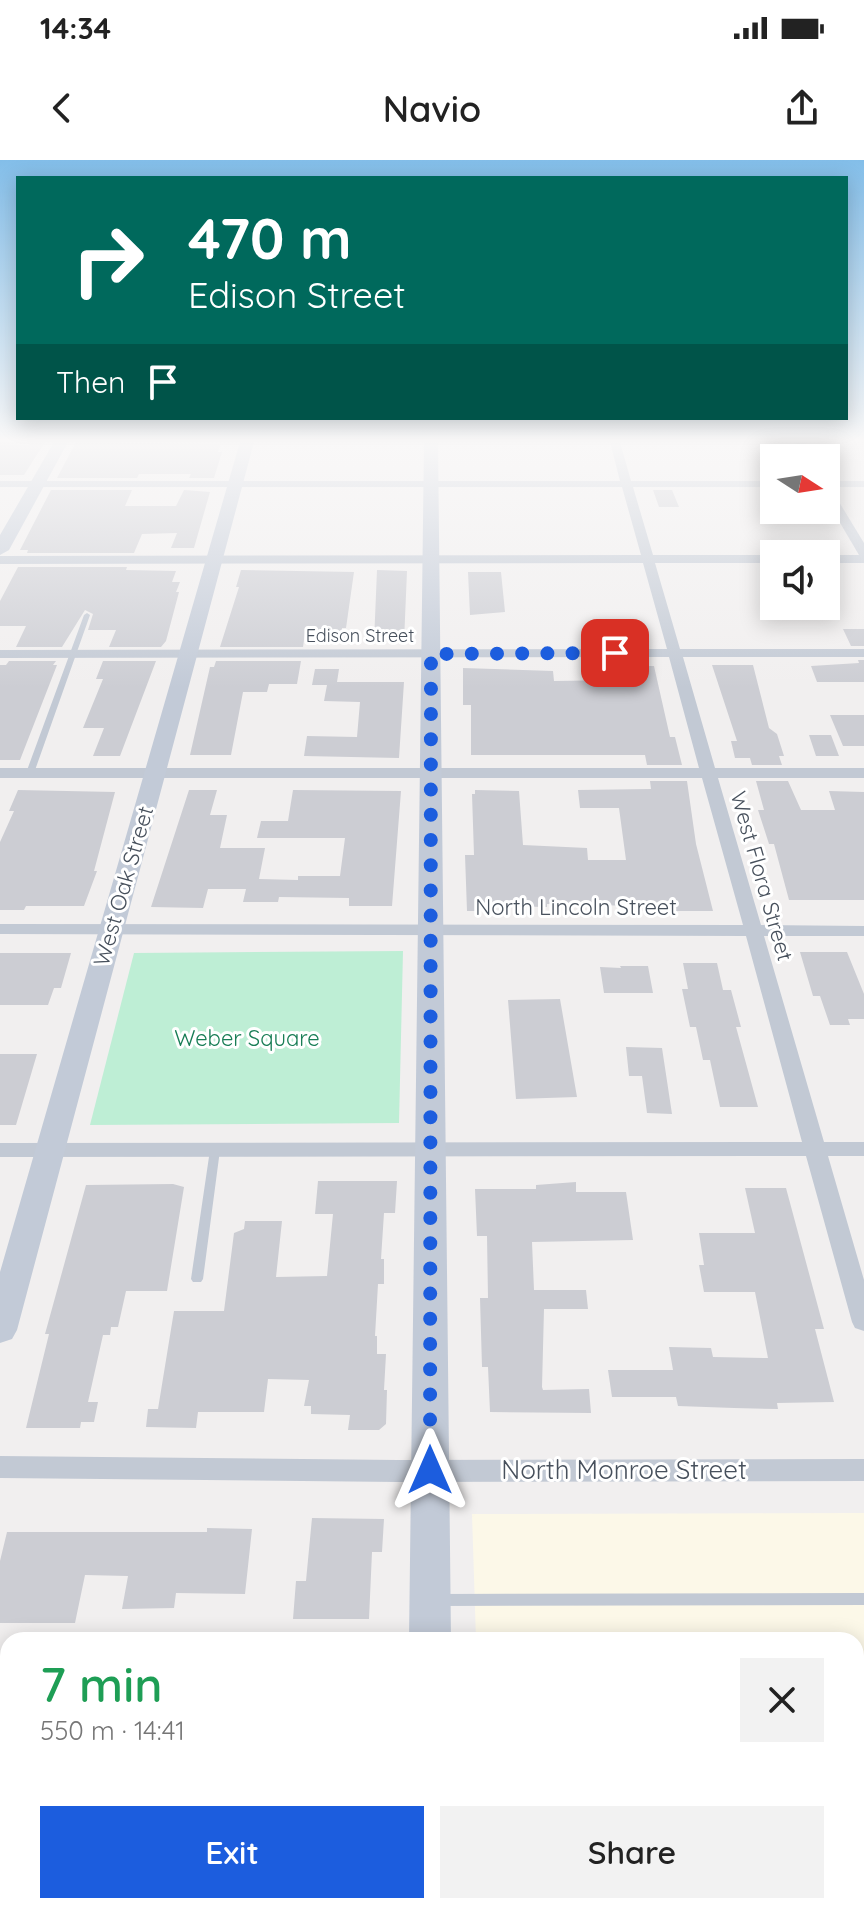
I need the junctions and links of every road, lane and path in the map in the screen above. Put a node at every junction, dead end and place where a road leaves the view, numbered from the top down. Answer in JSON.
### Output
{"nodes":[{"id":1,"x":15,"y":524,"type":"edge"},
{"id":2,"x":223,"y":524,"type":"edge"},
{"id":3,"x":431,"y":524,"type":"edge"},
{"id":4,"x":638,"y":524,"type":"edge"},
{"id":5,"x":847,"y":524,"type":"edge"},
{"id":6,"x":0,"y":550,"type":"edge"},
{"id":7,"x":864,"y":556,"type":"edge"},
{"id":8,"x":840,"y":558,"type":"edge"},
{"id":9,"x":648,"y":559,"type":"junction"},
{"id":10,"x":760,"y":559,"type":"edge"},
{"id":11,"x":0,"y":560,"type":"edge"},
{"id":12,"x":213,"y":560,"type":"junction"},
{"id":13,"x":431,"y":560,"type":"junction"},
{"id":14,"x":87,"y":615,"type":"dead end"},
{"id":15,"x":674,"y":653,"type":"junction"},
{"id":16,"x":864,"y":653,"type":"edge"},
{"id":17,"x":0,"y":654,"type":"edge"},
{"id":18,"x":75,"y":654,"type":"junction"},
{"id":19,"x":185,"y":654,"type":"junction"},
{"id":20,"x":431,"y":654,"type":"junction"},
{"id":21,"x":0,"y":773,"type":"edge"},
{"id":22,"x":30,"y":773,"type":"junction"},
{"id":23,"x":156,"y":773,"type":"junction"},
{"id":24,"x":431,"y":773,"type":"junction"},
{"id":25,"x":708,"y":773,"type":"junction"},
{"id":26,"x":864,"y":773,"type":"edge"},
{"id":27,"x":0,"y":929,"type":"edge"},
{"id":28,"x":109,"y":930,"type":"junction"},
{"id":29,"x":431,"y":931,"type":"junction"},
{"id":30,"x":753,"y":931,"type":"junction"},
{"id":31,"x":864,"y":931,"type":"edge"},
{"id":32,"x":52,"y":1149,"type":"junction"},
{"id":33,"x":815,"y":1149,"type":"junction"},
{"id":34,"x":864,"y":1149,"type":"edge"},
{"id":35,"x":0,"y":1150,"type":"edge"},
{"id":36,"x":215,"y":1150,"type":"junction"},
{"id":37,"x":430,"y":1150,"type":"junction"},
{"id":38,"x":197,"y":1279,"type":"dead end"},
{"id":39,"x":864,"y":1322,"type":"edge"},
{"id":40,"x":0,"y":1330,"type":"edge"},
{"id":41,"x":0,"y":1467,"type":"edge"},
{"id":42,"x":430,"y":1470,"type":"junction"},
{"id":43,"x":864,"y":1470,"type":"edge"},
{"id":44,"x":864,"y":1599,"type":"edge"},
{"id":45,"x":430,"y":1600,"type":"junction"},
{"id":46,"x":430,"y":1632,"type":"edge"}],
"edges":[{"from":1,"to":6,"type":"street"},
{"from":2,"to":12,"type":"street","name":"West Oak Street"},
{"from":3,"to":13,"type":"street"},
{"from":4,"to":9,"type":"street","name":"West Flora Street"},
{"from":5,"to":7,"type":"street"},
{"from":7,"to":8,"type":"street"},
{"from":9,"to":10,"type":"street"},
{"from":9,"to":13,"type":"street"},
{"from":9,"to":15,"type":"street","name":"West Flora Street"},
{"from":11,"to":12,"type":"street"},
{"from":12,"to":13,"type":"street"},
{"from":12,"to":19,"type":"street","name":"West Oak Street"},
{"from":13,"to":20,"type":"street"},
{"from":14,"to":18,"type":"lane"},
{"from":15,"to":16,"type":"street","name":"Edison Street"},
{"from":15,"to":20,"type":"street","name":"Edison Street"},
{"from":15,"to":25,"type":"street","name":"West Flora Street"},
{"from":17,"to":18,"type":"street","name":"Edison Street"},
{"from":18,"to":19,"type":"street","name":"Edison Street"},
{"from":18,"to":22,"type":"lane"},
{"from":19,"to":20,"type":"street","name":"Edison Street"},
{"from":19,"to":23,"type":"street","name":"West Oak Street"},
{"from":20,"to":24,"type":"street"},
{"from":21,"to":22,"type":"street"},
{"from":22,"to":23,"type":"street"},
{"from":23,"to":24,"type":"street"},
{"from":23,"to":28,"type":"street","name":"West Oak Street"},
{"from":24,"to":25,"type":"street"},
{"from":24,"to":29,"type":"street"},
{"from":25,"to":26,"type":"street"},
{"from":25,"to":30,"type":"street","name":"West Flora Street"},
{"from":27,"to":28,"type":"street","name":"North Lincoln Street"},
{"from":28,"to":29,"type":"street","name":"North Lincoln Street"},
{"from":28,"to":32,"type":"street","name":"West Oak Street"},
{"from":29,"to":30,"type":"street","name":"North Lincoln Street"},
{"from":29,"to":37,"type":"street"},
{"from":30,"to":31,"type":"street","name":"North Lincoln Street"},
{"from":30,"to":33,"type":"street","name":"West Flora Street"},
{"from":32,"to":35,"type":"street"},
{"from":32,"to":36,"type":"street"},
{"from":32,"to":40,"type":"street","name":"West Oak Street"},
{"from":33,"to":34,"type":"street"},
{"from":33,"to":37,"type":"street"},
{"from":33,"to":39,"type":"street","name":"West Flora Street"},
{"from":36,"to":37,"type":"street"},
{"from":36,"to":38,"type":"lane"},
{"from":37,"to":42,"type":"street"},
{"from":41,"to":42,"type":"street","name":"North Monroe Street"},
{"from":42,"to":43,"type":"street","name":"North Monroe Street"},
{"from":42,"to":45,"type":"street"},
{"from":44,"to":45,"type":"lane"},
{"from":45,"to":46,"type":"street"}]}
